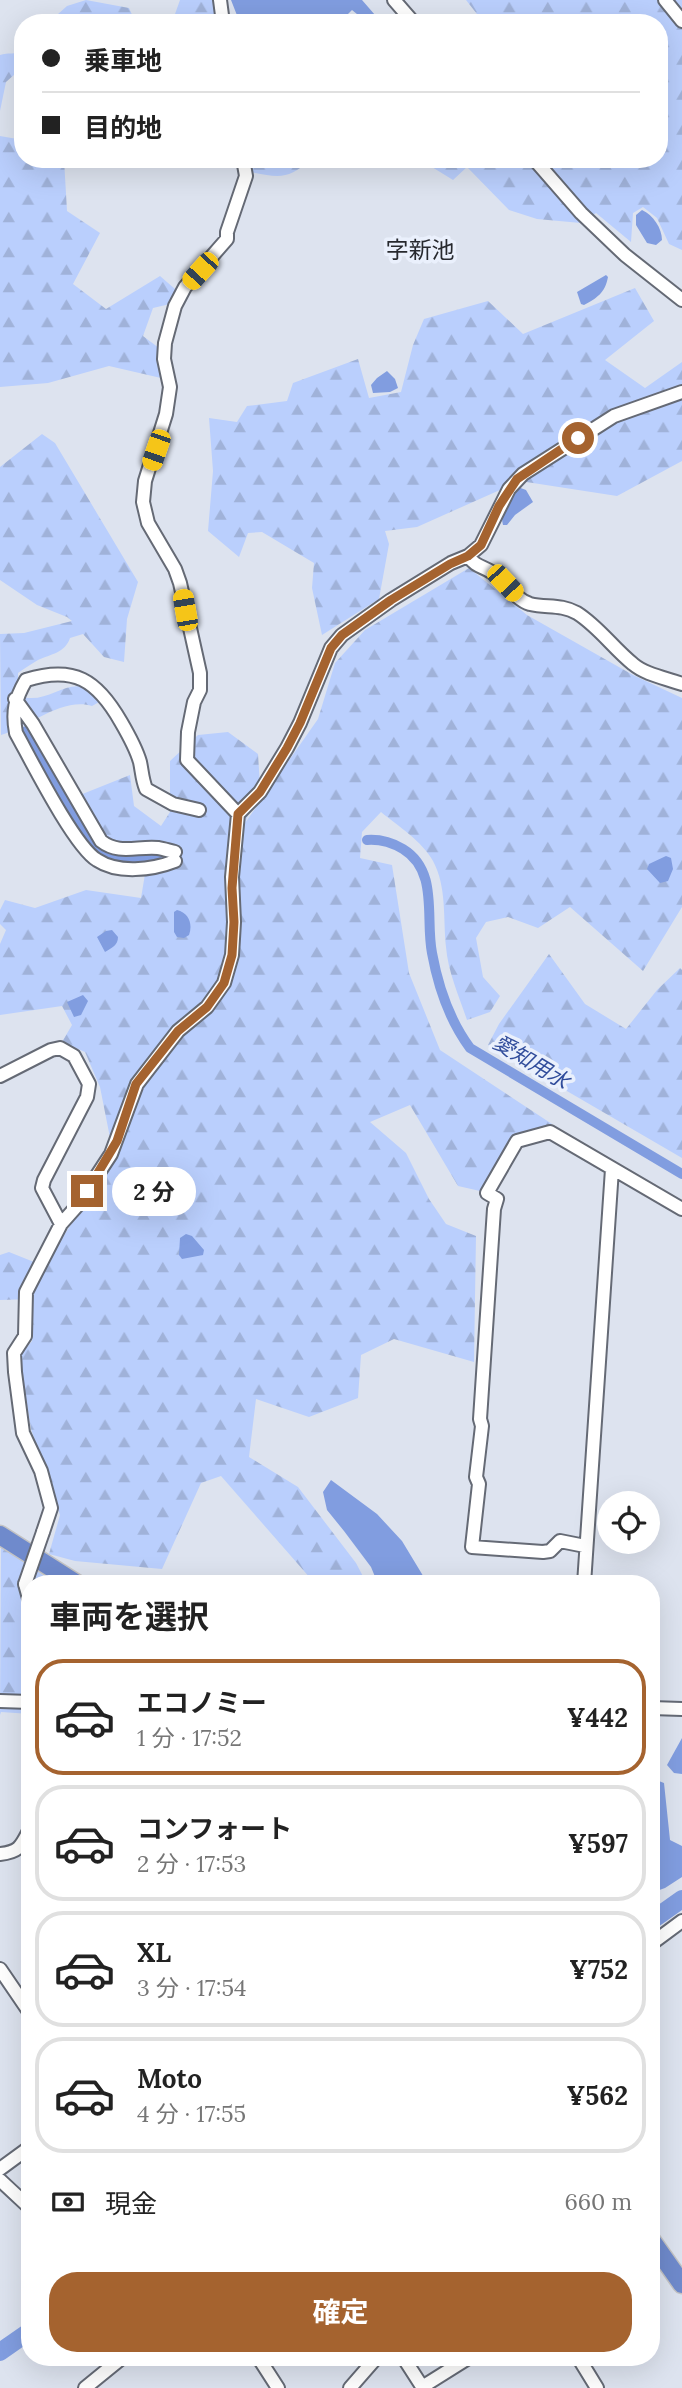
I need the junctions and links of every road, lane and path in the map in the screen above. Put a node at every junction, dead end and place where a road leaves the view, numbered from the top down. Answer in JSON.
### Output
{"nodes":[{"id":1,"x":394,"y":0,"type":"edge"},
{"id":2,"x":665,"y":0,"type":"edge"},
{"id":3,"x":406,"y":14,"type":"edge"},
{"id":4,"x":682,"y":20,"type":"edge"},
{"id":5,"x":245,"y":168,"type":"edge"},
{"id":6,"x":542,"y":168,"type":"edge"},
{"id":7,"x":682,"y":300,"type":"edge"},
{"id":8,"x":682,"y":392,"type":"edge"},
{"id":9,"x":468,"y":556,"type":"junction"},
{"id":10,"x":682,"y":684,"type":"edge"},
{"id":11,"x":15,"y":699,"type":"junction"},
{"id":12,"x":198,"y":810,"type":"dead end"},
{"id":13,"x":238,"y":814,"type":"junction"},
{"id":14,"x":0,"y":1076,"type":"edge"},
{"id":15,"x":612,"y":1169,"type":"junction"},
{"id":16,"x":682,"y":1209,"type":"edge"},
{"id":17,"x":61,"y":1224,"type":"junction"},
{"id":18,"x":0,"y":1535,"type":"edge"},
{"id":19,"x":585,"y":1546,"type":"junction"},
{"id":20,"x":28,"y":1575,"type":"edge"},
{"id":21,"x":63,"y":1575,"type":"edge"},
{"id":22,"x":584,"y":1575,"type":"edge"},
{"id":23,"x":0,"y":1701,"type":"edge"},
{"id":24,"x":21,"y":1702,"type":"edge"},
{"id":25,"x":660,"y":1708,"type":"edge"},
{"id":26,"x":682,"y":1709,"type":"edge"},
{"id":27,"x":21,"y":1847,"type":"edge"},
{"id":28,"x":0,"y":1854,"type":"edge"},
{"id":29,"x":682,"y":1921,"type":"edge"},
{"id":30,"x":660,"y":1937,"type":"edge"},
{"id":31,"x":0,"y":1969,"type":"edge"},
{"id":32,"x":21,"y":1999,"type":"edge"},
{"id":33,"x":21,"y":2154,"type":"edge"},
{"id":34,"x":0,"y":2169,"type":"edge"},
{"id":35,"x":0,"y":2180,"type":"edge"},
{"id":36,"x":21,"y":2198,"type":"edge"},
{"id":37,"x":660,"y":2254,"type":"edge"},
{"id":38,"x":682,"y":2284,"type":"edge"},
{"id":39,"x":109,"y":2366,"type":"edge"},
{"id":40,"x":264,"y":2366,"type":"edge"},
{"id":41,"x":369,"y":2366,"type":"edge"},
{"id":42,"x":409,"y":2366,"type":"edge"},
{"id":43,"x":456,"y":2366,"type":"edge"},
{"id":44,"x":584,"y":2366,"type":"edge"},
{"id":45,"x":422,"y":2387,"type":"edge"},
{"id":46,"x":85,"y":2388,"type":"edge"},
{"id":47,"x":278,"y":2388,"type":"edge"},
{"id":48,"x":350,"y":2388,"type":"edge"},
{"id":49,"x":597,"y":2388,"type":"edge"}],
"edges":[{"from":1,"to":3,"type":"street"},
{"from":2,"to":4,"type":"street"},
{"from":5,"to":13,"type":"street"},
{"from":6,"to":7,"type":"street"},
{"from":8,"to":9,"type":"street"},
{"from":9,"to":10,"type":"street"},
{"from":9,"to":13,"type":"street"},
{"from":11,"to":11,"type":"street"},
{"from":11,"to":12,"type":"street"},
{"from":13,"to":17,"type":"street"},
{"from":14,"to":17,"type":"street"},
{"from":15,"to":16,"type":"street"},
{"from":15,"to":19,"type":"street"},
{"from":15,"to":19,"type":"street"},
{"from":17,"to":20,"type":"street","bridge":true},
{"from":18,"to":21,"type":"highway"},
{"from":19,"to":22,"type":"street"},
{"from":23,"to":24,"type":"street"},
{"from":25,"to":26,"type":"street"},
{"from":27,"to":28,"type":"street"},
{"from":29,"to":30,"type":"street"},
{"from":31,"to":32,"type":"street"},
{"from":33,"to":34,"type":"street"},
{"from":35,"to":36,"type":"street"},
{"from":37,"to":38,"type":"highway"},
{"from":39,"to":46,"type":"street"},
{"from":40,"to":47,"type":"street"},
{"from":41,"to":48,"type":"street"},
{"from":42,"to":45,"type":"street"},
{"from":43,"to":45,"type":"street"},
{"from":44,"to":49,"type":"street"}]}
